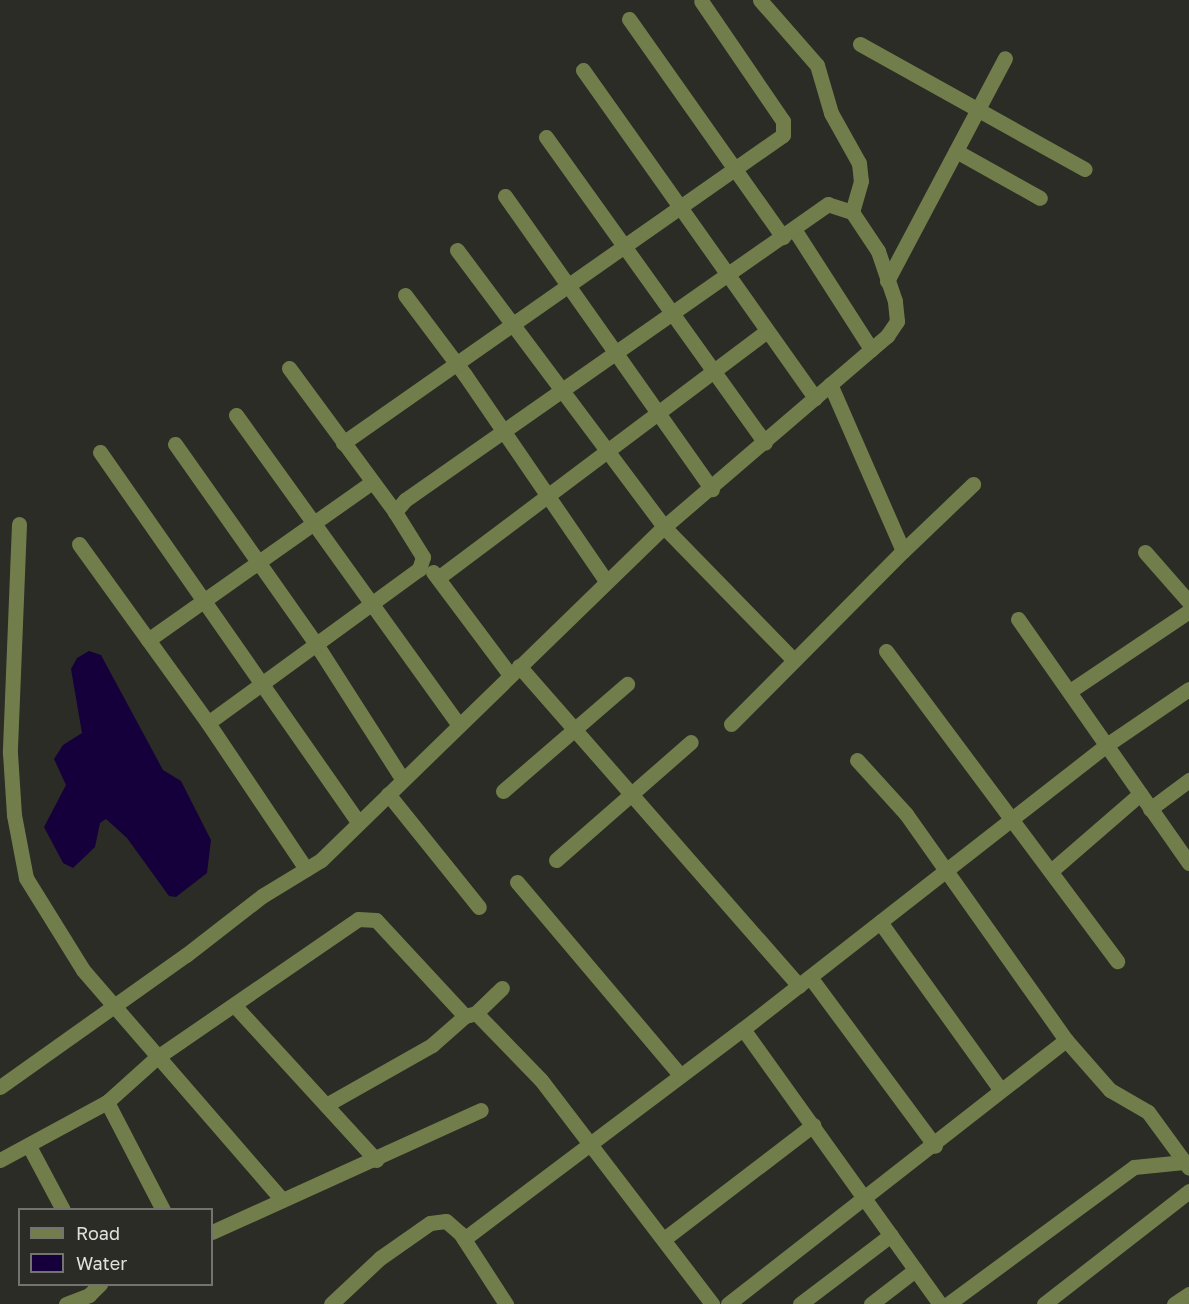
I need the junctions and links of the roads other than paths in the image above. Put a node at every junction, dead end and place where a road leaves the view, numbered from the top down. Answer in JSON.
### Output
{"nodes":[{"id":1,"x":760,"y":0,"type":"edge"},
{"id":2,"x":700,"y":1,"type":"edge"},
{"id":3,"x":629,"y":19,"type":"dead end"},
{"id":4,"x":860,"y":44,"type":"dead end"},
{"id":5,"x":1005,"y":58,"type":"dead end"},
{"id":6,"x":583,"y":70,"type":"dead end"},
{"id":7,"x":978,"y":110,"type":"junction"},
{"id":8,"x":546,"y":136,"type":"dead end"},
{"id":9,"x":956,"y":150,"type":"junction"},
{"id":10,"x":1085,"y":169,"type":"dead end"},
{"id":11,"x":737,"y":170,"type":"junction"},
{"id":12,"x":505,"y":195,"type":"dead end"},
{"id":13,"x":1040,"y":198,"type":"dead end"},
{"id":14,"x":683,"y":208,"type":"junction"},
{"id":15,"x":852,"y":212,"type":"junction"},
{"id":16,"x":789,"y":233,"type":"junction"},
{"id":17,"x":625,"y":248,"type":"junction"},
{"id":18,"x":457,"y":250,"type":"dead end"},
{"id":19,"x":727,"y":274,"type":"junction"},
{"id":20,"x":887,"y":281,"type":"junction"},
{"id":21,"x":570,"y":286,"type":"junction"},
{"id":22,"x":405,"y":294,"type":"dead end"},
{"id":23,"x":670,"y":314,"type":"junction"},
{"id":24,"x":515,"y":324,"type":"junction"},
{"id":25,"x":766,"y":332,"type":"junction"},
{"id":26,"x":871,"y":349,"type":"junction"},
{"id":27,"x":614,"y":352,"type":"junction"},
{"id":28,"x":456,"y":363,"type":"junction"},
{"id":29,"x":289,"y":368,"type":"dead end"},
{"id":30,"x":712,"y":371,"type":"junction"},
{"id":31,"x":830,"y":384,"type":"junction"},
{"id":32,"x":560,"y":390,"type":"junction"},
{"id":33,"x":815,"y":398,"type":"junction"},
{"id":34,"x":659,"y":411,"type":"junction"},
{"id":35,"x":236,"y":415,"type":"dead end"},
{"id":36,"x":504,"y":432,"type":"junction"},
{"id":37,"x":343,"y":442,"type":"junction"},
{"id":38,"x":765,"y":442,"type":"junction"},
{"id":39,"x":175,"y":444,"type":"dead end"},
{"id":40,"x":100,"y":452,"type":"dead end"},
{"id":41,"x":606,"y":453,"type":"junction"},
{"id":42,"x":372,"y":482,"type":"junction"},
{"id":43,"x":973,"y":484,"type":"dead end"},
{"id":44,"x":712,"y":489,"type":"junction"},
{"id":45,"x":546,"y":494,"type":"junction"},
{"id":46,"x":395,"y":512,"type":"junction"},
{"id":47,"x":19,"y":524,"type":"dead end"},
{"id":48,"x":315,"y":524,"type":"junction"},
{"id":49,"x":664,"y":527,"type":"junction"},
{"id":50,"x":79,"y":544,"type":"dead end"},
{"id":51,"x":903,"y":551,"type":"junction"},
{"id":52,"x":1145,"y":552,"type":"dead end"},
{"id":53,"x":424,"y":561,"type":"junction"},
{"id":54,"x":260,"y":564,"type":"junction"},
{"id":55,"x":438,"y":578,"type":"junction"},
{"id":56,"x":606,"y":581,"type":"junction"},
{"id":57,"x":203,"y":601,"type":"junction"},
{"id":58,"x":1189,"y":602,"type":"edge"},
{"id":59,"x":372,"y":605,"type":"junction"},
{"id":60,"x":1189,"y":611,"type":"edge"},
{"id":61,"x":1018,"y":619,"type":"dead end"},
{"id":62,"x":148,"y":640,"type":"junction"},
{"id":63,"x":316,"y":644,"type":"junction"},
{"id":64,"x":886,"y":651,"type":"dead end"},
{"id":65,"x":794,"y":660,"type":"junction"},
{"id":66,"x":515,"y":671,"type":"junction"},
{"id":67,"x":262,"y":681,"type":"junction"},
{"id":68,"x":627,"y":684,"type":"dead end"},
{"id":69,"x":1189,"y":689,"type":"edge"},
{"id":70,"x":1070,"y":691,"type":"junction"},
{"id":71,"x":208,"y":723,"type":"junction"},
{"id":72,"x":731,"y":724,"type":"dead end"},
{"id":73,"x":459,"y":725,"type":"junction"},
{"id":74,"x":576,"y":729,"type":"junction"},
{"id":75,"x":691,"y":742,"type":"dead end"},
{"id":76,"x":1108,"y":744,"type":"junction"},
{"id":77,"x":857,"y":760,"type":"dead end"},
{"id":78,"x":403,"y":780,"type":"junction"},
{"id":79,"x":1189,"y":780,"type":"edge"},
{"id":80,"x":503,"y":791,"type":"dead end"},
{"id":81,"x":632,"y":793,"type":"junction"},
{"id":82,"x":388,"y":794,"type":"junction"},
{"id":83,"x":1140,"y":794,"type":"junction"},
{"id":84,"x":1150,"y":809,"type":"junction"},
{"id":85,"x":1013,"y":818,"type":"junction"},
{"id":86,"x":358,"y":822,"type":"junction"},
{"id":87,"x":556,"y":860,"type":"dead end"},
{"id":88,"x":1189,"y":864,"type":"edge"},
{"id":89,"x":306,"y":869,"type":"junction"},
{"id":90,"x":1051,"y":871,"type":"junction"},
{"id":91,"x":946,"y":872,"type":"junction"},
{"id":92,"x":517,"y":882,"type":"dead end"},
{"id":93,"x":479,"y":907,"type":"dead end"},
{"id":94,"x":880,"y":922,"type":"junction"},
{"id":95,"x":1117,"y":962,"type":"dead end"},
{"id":96,"x":805,"y":981,"type":"junction"},
{"id":97,"x":502,"y":988,"type":"dead end"},
{"id":98,"x":114,"y":1005,"type":"junction"},
{"id":99,"x":236,"y":1006,"type":"junction"},
{"id":100,"x":471,"y":1015,"type":"junction"},
{"id":101,"x":743,"y":1029,"type":"junction"},
{"id":102,"x":1066,"y":1040,"type":"junction"},
{"id":103,"x":156,"y":1058,"type":"junction"},
{"id":104,"x":680,"y":1075,"type":"junction"},
{"id":105,"x":0,"y":1088,"type":"edge"},
{"id":106,"x":1000,"y":1089,"type":"junction"},
{"id":107,"x":107,"y":1102,"type":"junction"},
{"id":108,"x":326,"y":1105,"type":"junction"},
{"id":109,"x":481,"y":1110,"type":"dead end"},
{"id":110,"x":813,"y":1125,"type":"junction"},
{"id":111,"x":590,"y":1141,"type":"junction"},
{"id":112,"x":28,"y":1146,"type":"junction"},
{"id":113,"x":935,"y":1146,"type":"junction"},
{"id":114,"x":0,"y":1160,"type":"edge"},
{"id":115,"x":376,"y":1160,"type":"junction"},
{"id":116,"x":1187,"y":1165,"type":"edge"},
{"id":117,"x":1189,"y":1191,"type":"edge"},
{"id":118,"x":865,"y":1197,"type":"junction"},
{"id":119,"x":282,"y":1200,"type":"junction"},
{"id":120,"x":62,"y":1208,"type":"edge"},
{"id":121,"x":162,"y":1208,"type":"edge"},
{"id":122,"x":213,"y":1232,"type":"edge"},
{"id":123,"x":891,"y":1235,"type":"junction"},
{"id":124,"x":464,"y":1239,"type":"junction"},
{"id":125,"x":664,"y":1239,"type":"junction"},
{"id":126,"x":915,"y":1270,"type":"junction"},
{"id":127,"x":98,"y":1286,"type":"edge"},
{"id":128,"x":1189,"y":1293,"type":"edge"},
{"id":129,"x":66,"y":1304,"type":"edge"},
{"id":130,"x":331,"y":1304,"type":"edge"},
{"id":131,"x":506,"y":1304,"type":"edge"},
{"id":132,"x":712,"y":1304,"type":"edge"},
{"id":133,"x":728,"y":1304,"type":"edge"},
{"id":134,"x":800,"y":1304,"type":"edge"},
{"id":135,"x":871,"y":1304,"type":"edge"},
{"id":136,"x":940,"y":1304,"type":"edge"},
{"id":137,"x":948,"y":1304,"type":"edge"},
{"id":138,"x":1044,"y":1304,"type":"edge"},
{"id":139,"x":1174,"y":1304,"type":"edge"},
{"id":140,"x":1188,"y":1304,"type":"edge"}],
"edges":[{"from":1,"to":15,"type":"street"},
{"from":2,"to":11,"type":"street"},
{"from":3,"to":11,"type":"street"},
{"from":4,"to":7,"type":"street"},
{"from":5,"to":7,"type":"street"},
{"from":6,"to":14,"type":"street"},
{"from":7,"to":9,"type":"street"},
{"from":7,"to":10,"type":"street"},
{"from":8,"to":17,"type":"street"},
{"from":9,"to":13,"type":"street"},
{"from":9,"to":20,"type":"street"},
{"from":11,"to":14,"type":"street"},
{"from":11,"to":16,"type":"street"},
{"from":12,"to":21,"type":"street"},
{"from":14,"to":17,"type":"street"},
{"from":14,"to":19,"type":"street"},
{"from":15,"to":16,"type":"street"},
{"from":15,"to":20,"type":"street"},
{"from":16,"to":19,"type":"street"},
{"from":16,"to":26,"type":"street"},
{"from":17,"to":21,"type":"street"},
{"from":17,"to":23,"type":"street"},
{"from":18,"to":24,"type":"street"},
{"from":19,"to":23,"type":"street"},
{"from":19,"to":25,"type":"street"},
{"from":20,"to":26,"type":"street"},
{"from":21,"to":24,"type":"street"},
{"from":21,"to":27,"type":"street"},
{"from":22,"to":28,"type":"street"},
{"from":23,"to":27,"type":"street"},
{"from":23,"to":30,"type":"street"},
{"from":24,"to":28,"type":"street"},
{"from":24,"to":32,"type":"street"},
{"from":25,"to":30,"type":"street"},
{"from":25,"to":33,"type":"street"},
{"from":26,"to":31,"type":"street"},
{"from":27,"to":32,"type":"street"},
{"from":27,"to":34,"type":"street"},
{"from":28,"to":36,"type":"street"},
{"from":28,"to":37,"type":"street"},
{"from":29,"to":37,"type":"street"},
{"from":30,"to":34,"type":"street"},
{"from":30,"to":38,"type":"street"},
{"from":31,"to":33,"type":"street"},
{"from":31,"to":51,"type":"street"},
{"from":32,"to":36,"type":"street"},
{"from":32,"to":41,"type":"street"},
{"from":33,"to":38,"type":"street"},
{"from":34,"to":41,"type":"street"},
{"from":34,"to":44,"type":"street"},
{"from":35,"to":48,"type":"street"},
{"from":36,"to":45,"type":"street"},
{"from":36,"to":46,"type":"street"},
{"from":37,"to":42,"type":"street"},
{"from":38,"to":44,"type":"street"},
{"from":39,"to":54,"type":"street"},
{"from":40,"to":57,"type":"street"},
{"from":41,"to":45,"type":"street"},
{"from":41,"to":49,"type":"street"},
{"from":42,"to":46,"type":"street"},
{"from":42,"to":48,"type":"street"},
{"from":43,"to":51,"type":"street"},
{"from":44,"to":49,"type":"street"},
{"from":45,"to":55,"type":"street"},
{"from":45,"to":56,"type":"street"},
{"from":46,"to":53,"type":"street"},
{"from":47,"to":98,"type":"street"},
{"from":48,"to":54,"type":"street"},
{"from":48,"to":59,"type":"street"},
{"from":49,"to":56,"type":"street"},
{"from":49,"to":65,"type":"street"},
{"from":50,"to":62,"type":"street"},
{"from":51,"to":65,"type":"street"},
{"from":52,"to":58,"type":"street"},
{"from":53,"to":55,"type":"street"},
{"from":53,"to":59,"type":"street"},
{"from":54,"to":57,"type":"street"},
{"from":54,"to":63,"type":"street"},
{"from":55,"to":66,"type":"street"},
{"from":56,"to":66,"type":"street"},
{"from":57,"to":62,"type":"street"},
{"from":57,"to":67,"type":"street"},
{"from":59,"to":63,"type":"street"},
{"from":59,"to":73,"type":"street"},
{"from":60,"to":70,"type":"street"},
{"from":61,"to":70,"type":"street"},
{"from":62,"to":71,"type":"street"},
{"from":63,"to":67,"type":"street"},
{"from":63,"to":78,"type":"street"},
{"from":64,"to":85,"type":"street"},
{"from":65,"to":72,"type":"street"},
{"from":66,"to":73,"type":"street"},
{"from":66,"to":74,"type":"street"},
{"from":67,"to":71,"type":"street"},
{"from":67,"to":86,"type":"street"},
{"from":68,"to":74,"type":"street"},
{"from":69,"to":76,"type":"street"},
{"from":70,"to":76,"type":"street"},
{"from":71,"to":89,"type":"street"},
{"from":73,"to":78,"type":"street"},
{"from":74,"to":80,"type":"street"},
{"from":74,"to":81,"type":"street"},
{"from":75,"to":81,"type":"street"},
{"from":76,"to":83,"type":"street"},
{"from":76,"to":85,"type":"street"},
{"from":77,"to":91,"type":"street"},
{"from":78,"to":82,"type":"street"},
{"from":79,"to":84,"type":"street"},
{"from":81,"to":87,"type":"street"},
{"from":81,"to":96,"type":"street"},
{"from":82,"to":86,"type":"street"},
{"from":82,"to":93,"type":"street"},
{"from":83,"to":84,"type":"street"},
{"from":83,"to":90,"type":"street"},
{"from":84,"to":88,"type":"street"},
{"from":85,"to":90,"type":"street"},
{"from":85,"to":91,"type":"street"},
{"from":86,"to":89,"type":"street"},
{"from":89,"to":98,"type":"street"},
{"from":90,"to":95,"type":"street"},
{"from":91,"to":94,"type":"street"},
{"from":91,"to":102,"type":"street"},
{"from":92,"to":104,"type":"street"},
{"from":94,"to":96,"type":"street"},
{"from":94,"to":106,"type":"street"},
{"from":96,"to":101,"type":"street"},
{"from":96,"to":113,"type":"street"},
{"from":97,"to":100,"type":"street"},
{"from":98,"to":103,"type":"street"},
{"from":98,"to":105,"type":"street"},
{"from":99,"to":100,"type":"street"},
{"from":99,"to":103,"type":"street"},
{"from":99,"to":108,"type":"street"},
{"from":100,"to":108,"type":"street"},
{"from":100,"to":111,"type":"street"},
{"from":101,"to":104,"type":"street"},
{"from":101,"to":110,"type":"street"},
{"from":102,"to":106,"type":"street"},
{"from":102,"to":116,"type":"street"},
{"from":103,"to":107,"type":"street"},
{"from":103,"to":119,"type":"street"},
{"from":104,"to":111,"type":"street"},
{"from":106,"to":113,"type":"street"},
{"from":107,"to":112,"type":"street"},
{"from":107,"to":121,"type":"street"},
{"from":108,"to":115,"type":"street"},
{"from":109,"to":115,"type":"street"},
{"from":110,"to":118,"type":"street"},
{"from":110,"to":125,"type":"street"},
{"from":111,"to":124,"type":"street"},
{"from":111,"to":125,"type":"street"},
{"from":112,"to":114,"type":"street"},
{"from":112,"to":120,"type":"street"},
{"from":113,"to":118,"type":"street"},
{"from":115,"to":119,"type":"street"},
{"from":116,"to":137,"type":"street"},
{"from":117,"to":138,"type":"street"},
{"from":118,"to":123,"type":"street"},
{"from":118,"to":133,"type":"street"},
{"from":119,"to":122,"type":"street"},
{"from":123,"to":126,"type":"street"},
{"from":123,"to":134,"type":"street"},
{"from":124,"to":130,"type":"street"},
{"from":124,"to":131,"type":"street"},
{"from":125,"to":132,"type":"street"},
{"from":126,"to":135,"type":"street"},
{"from":126,"to":136,"type":"street"},
{"from":127,"to":129,"type":"street"},
{"from":128,"to":139,"type":"street"},
{"from":128,"to":140,"type":"street"}]}
